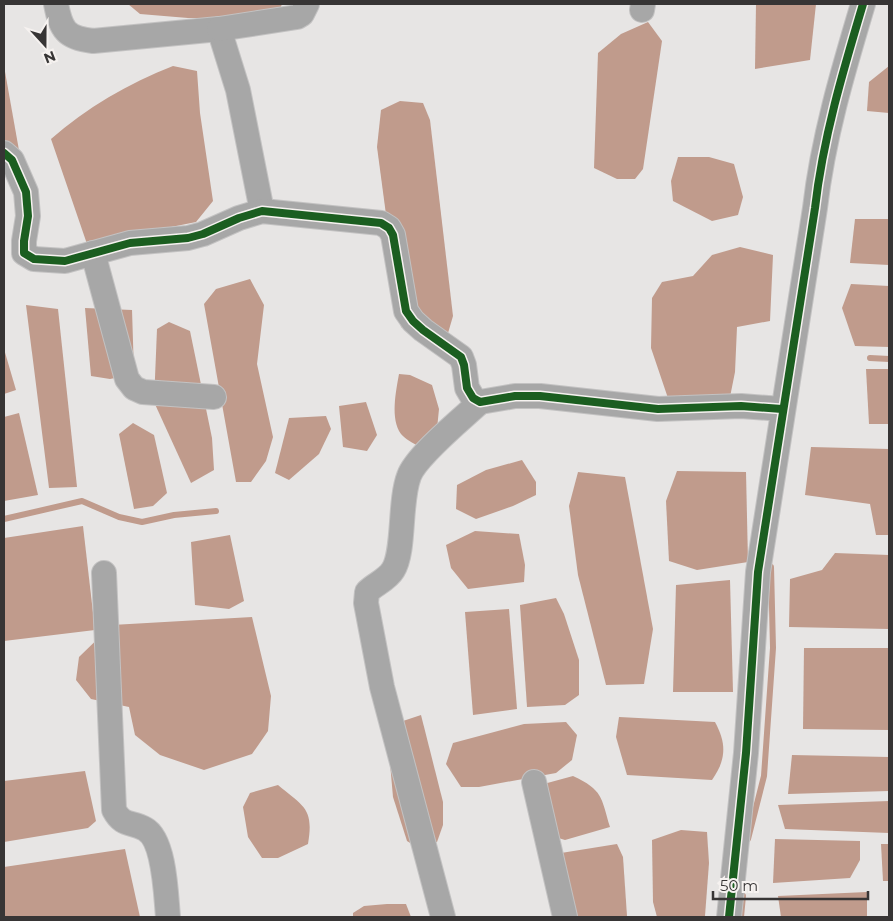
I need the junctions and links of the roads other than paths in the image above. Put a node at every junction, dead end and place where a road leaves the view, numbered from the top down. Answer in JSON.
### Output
{"nodes":[{"id":1,"x":56,"y":4,"type":"edge"},
{"id":2,"x":307,"y":4,"type":"edge"},
{"id":3,"x":863,"y":4,"type":"edge"},
{"id":4,"x":219,"y":29,"type":"junction"},
{"id":5,"x":4,"y":153,"type":"edge"},
{"id":6,"x":262,"y":211,"type":"junction"},
{"id":7,"x":93,"y":253,"type":"junction"},
{"id":8,"x":214,"y":397,"type":"dead end"},
{"id":9,"x":480,"y":402,"type":"junction"},
{"id":10,"x":782,"y":409,"type":"junction"},
{"id":11,"x":104,"y":573,"type":"dead end"},
{"id":12,"x":534,"y":782,"type":"dead end"},
{"id":13,"x":168,"y":917,"type":"edge"},
{"id":14,"x":443,"y":917,"type":"edge"},
{"id":15,"x":565,"y":917,"type":"edge"},
{"id":16,"x":729,"y":917,"type":"edge"}],
"edges":[{"from":1,"to":4,"type":"street"},
{"from":2,"to":4,"type":"street"},
{"from":3,"to":10,"type":"street"},
{"from":4,"to":6,"type":"street"},
{"from":5,"to":7,"type":"street"},
{"from":6,"to":7,"type":"street"},
{"from":6,"to":9,"type":"street"},
{"from":7,"to":8,"type":"street"},
{"from":9,"to":10,"type":"street"},
{"from":9,"to":14,"type":"street"},
{"from":10,"to":16,"type":"street"},
{"from":11,"to":13,"type":"street"},
{"from":12,"to":15,"type":"street"}]}
